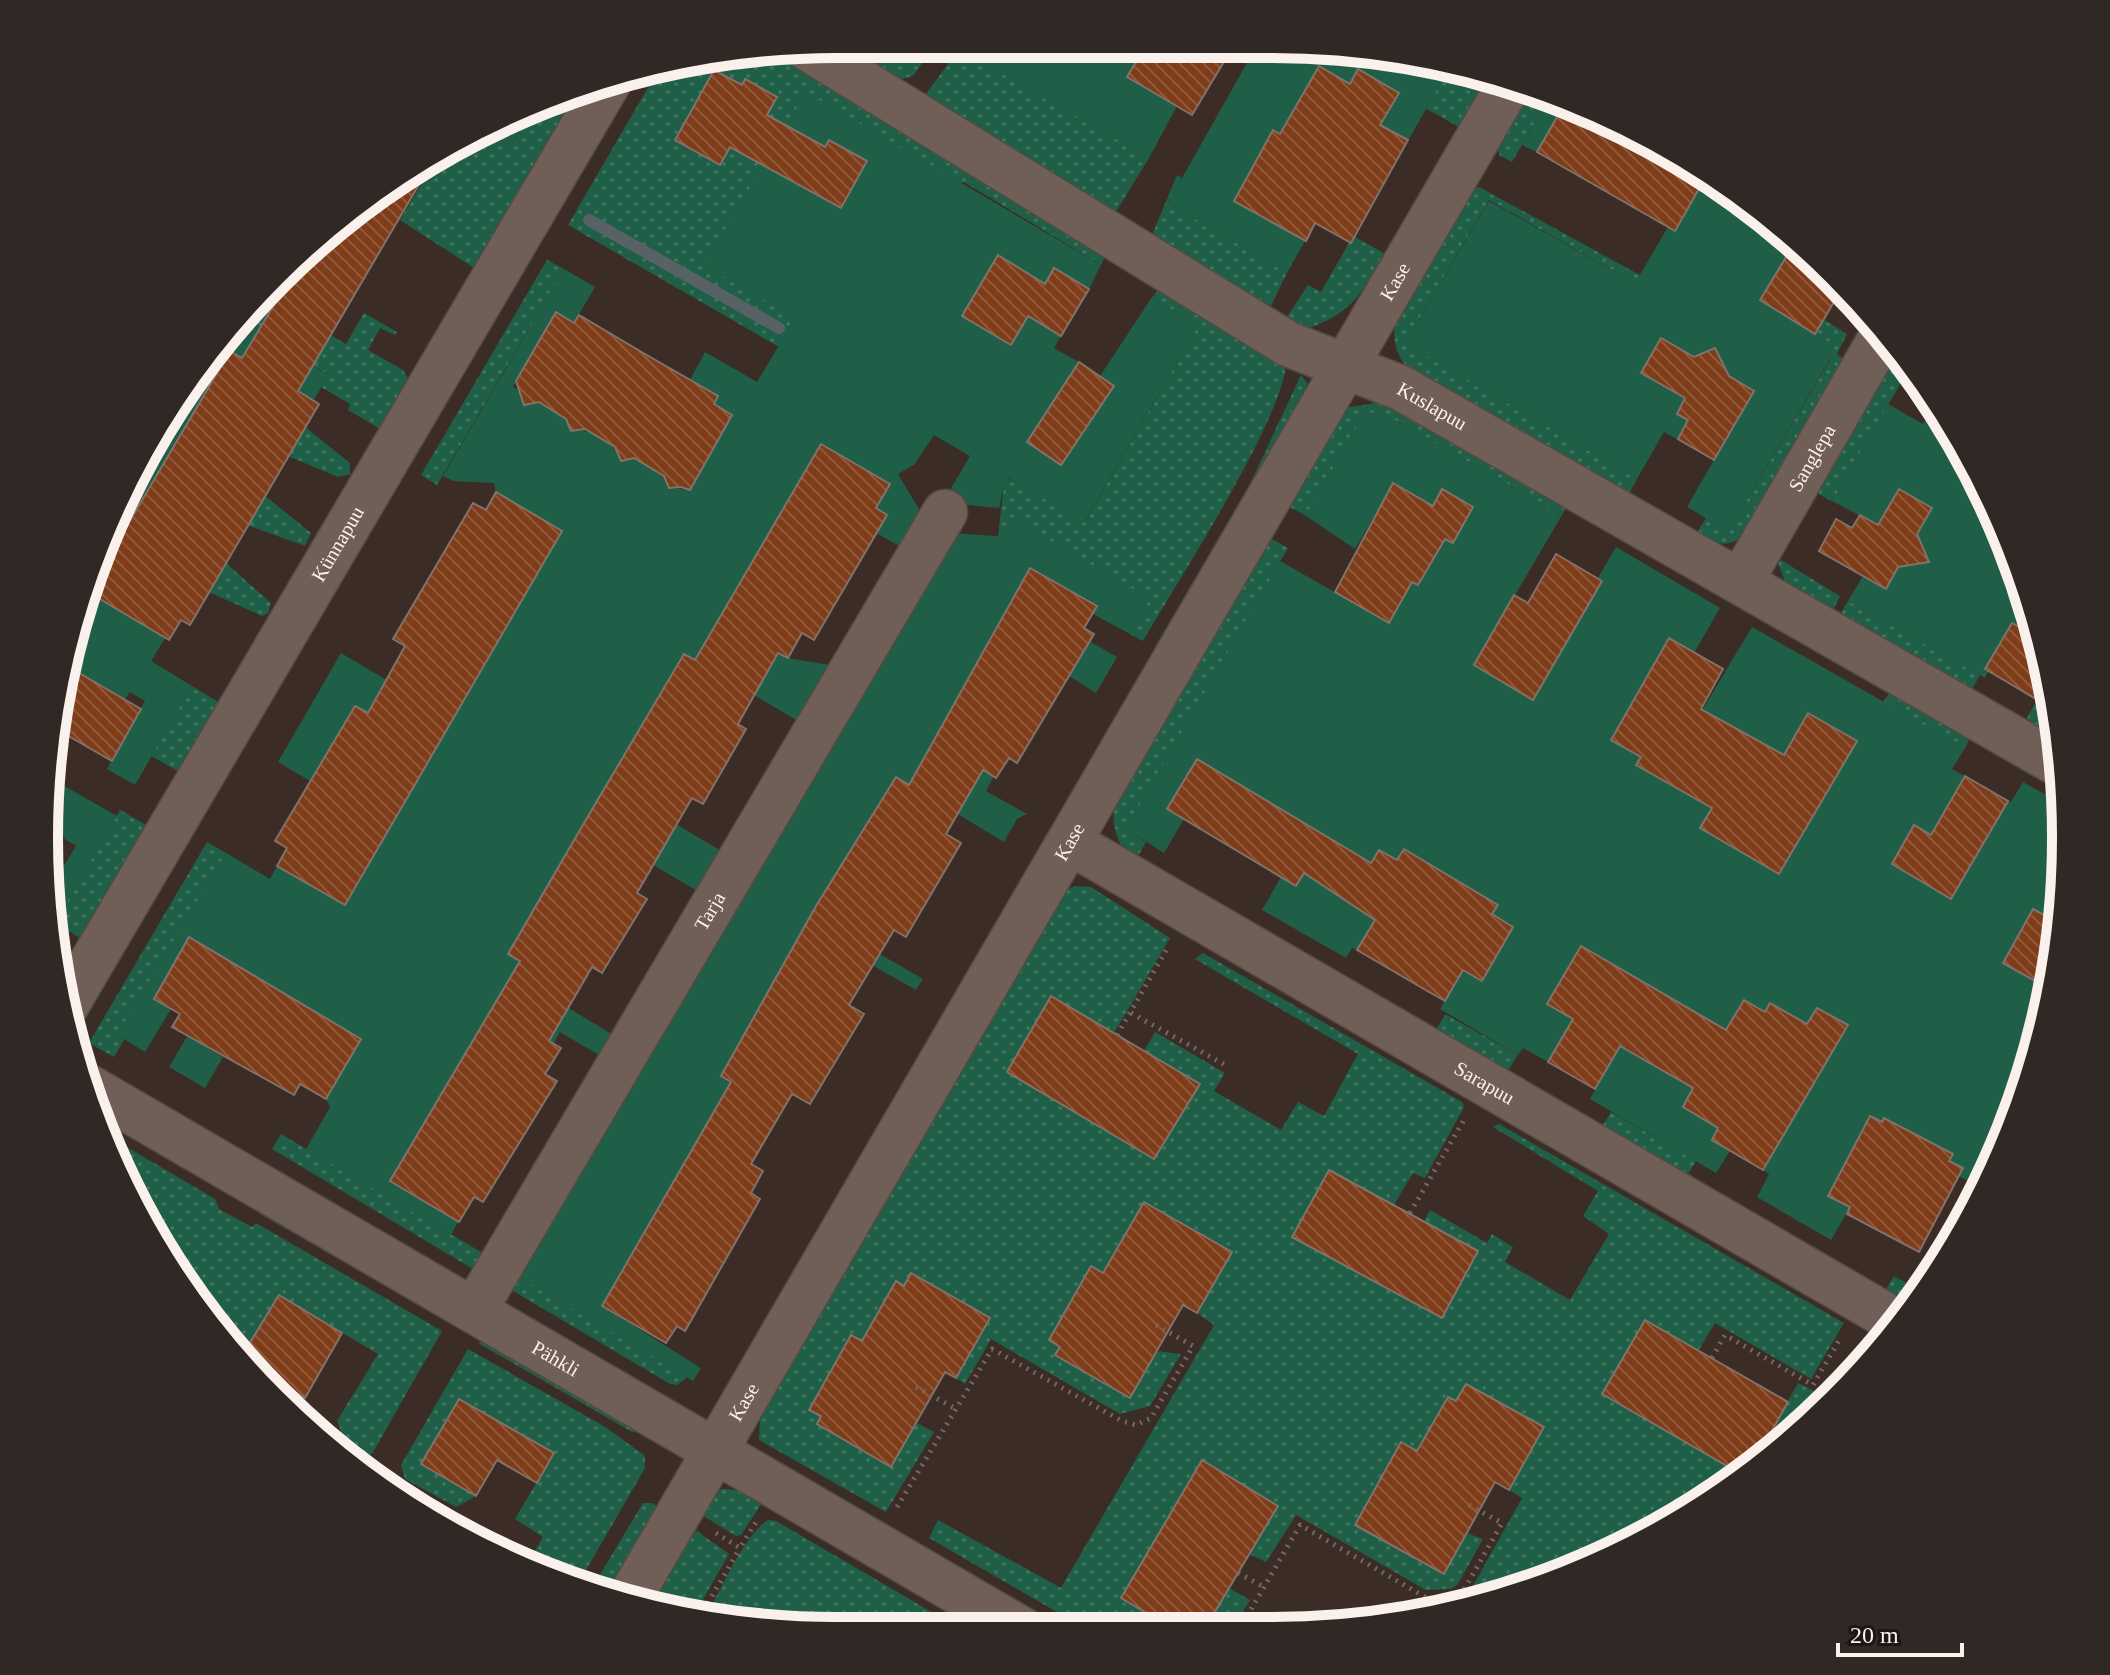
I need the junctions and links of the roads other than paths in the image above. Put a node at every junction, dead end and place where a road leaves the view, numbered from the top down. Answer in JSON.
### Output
{"nodes":[{"id":1,"x":824,"y":59,"type":"edge"},
{"id":2,"x":1504,"y":94,"type":"edge"},
{"id":3,"x":601,"y":95,"type":"edge"},
{"id":4,"x":1876,"y":345,"type":"edge"},
{"id":5,"x":1344,"y":364,"type":"junction"},
{"id":6,"x":945,"y":512,"type":"dead end"},
{"id":7,"x":1741,"y":581,"type":"junction"},
{"id":8,"x":2047,"y":756,"type":"edge"},
{"id":9,"x":1071,"y":843,"type":"junction"},
{"id":10,"x":74,"y":993,"type":"edge"},
{"id":11,"x":101,"y":1094,"type":"edge"},
{"id":12,"x":475,"y":1309,"type":"junction"},
{"id":13,"x":1887,"y":1316,"type":"edge"},
{"id":14,"x":716,"y":1450,"type":"junction"},
{"id":15,"x":635,"y":1590,"type":"edge"},
{"id":16,"x":1001,"y":1617,"type":"edge"}],
"edges":[{"from":1,"to":5,"type":"street","name":"Kuslapuu"},
{"from":2,"to":5,"type":"street","name":"Kase"},
{"from":3,"to":10,"type":"street","name":"Künnapuu"},
{"from":4,"to":7,"type":"street","name":"Sanglepa"},
{"from":5,"to":7,"type":"street","name":"Kuslapuu"},
{"from":5,"to":9,"type":"street","name":"Kase"},
{"from":6,"to":12,"type":"street","name":"Tarja"},
{"from":7,"to":8,"type":"street","name":"Kuslapuu"},
{"from":9,"to":13,"type":"street","name":"Sarapuu"},
{"from":9,"to":14,"type":"street","name":"Kase"},
{"from":11,"to":12,"type":"street","name":"Pähkli"},
{"from":12,"to":14,"type":"street","name":"Pähkli"},
{"from":14,"to":15,"type":"street","name":"Kase"},
{"from":14,"to":16,"type":"street","name":"Pähkli"}]}
